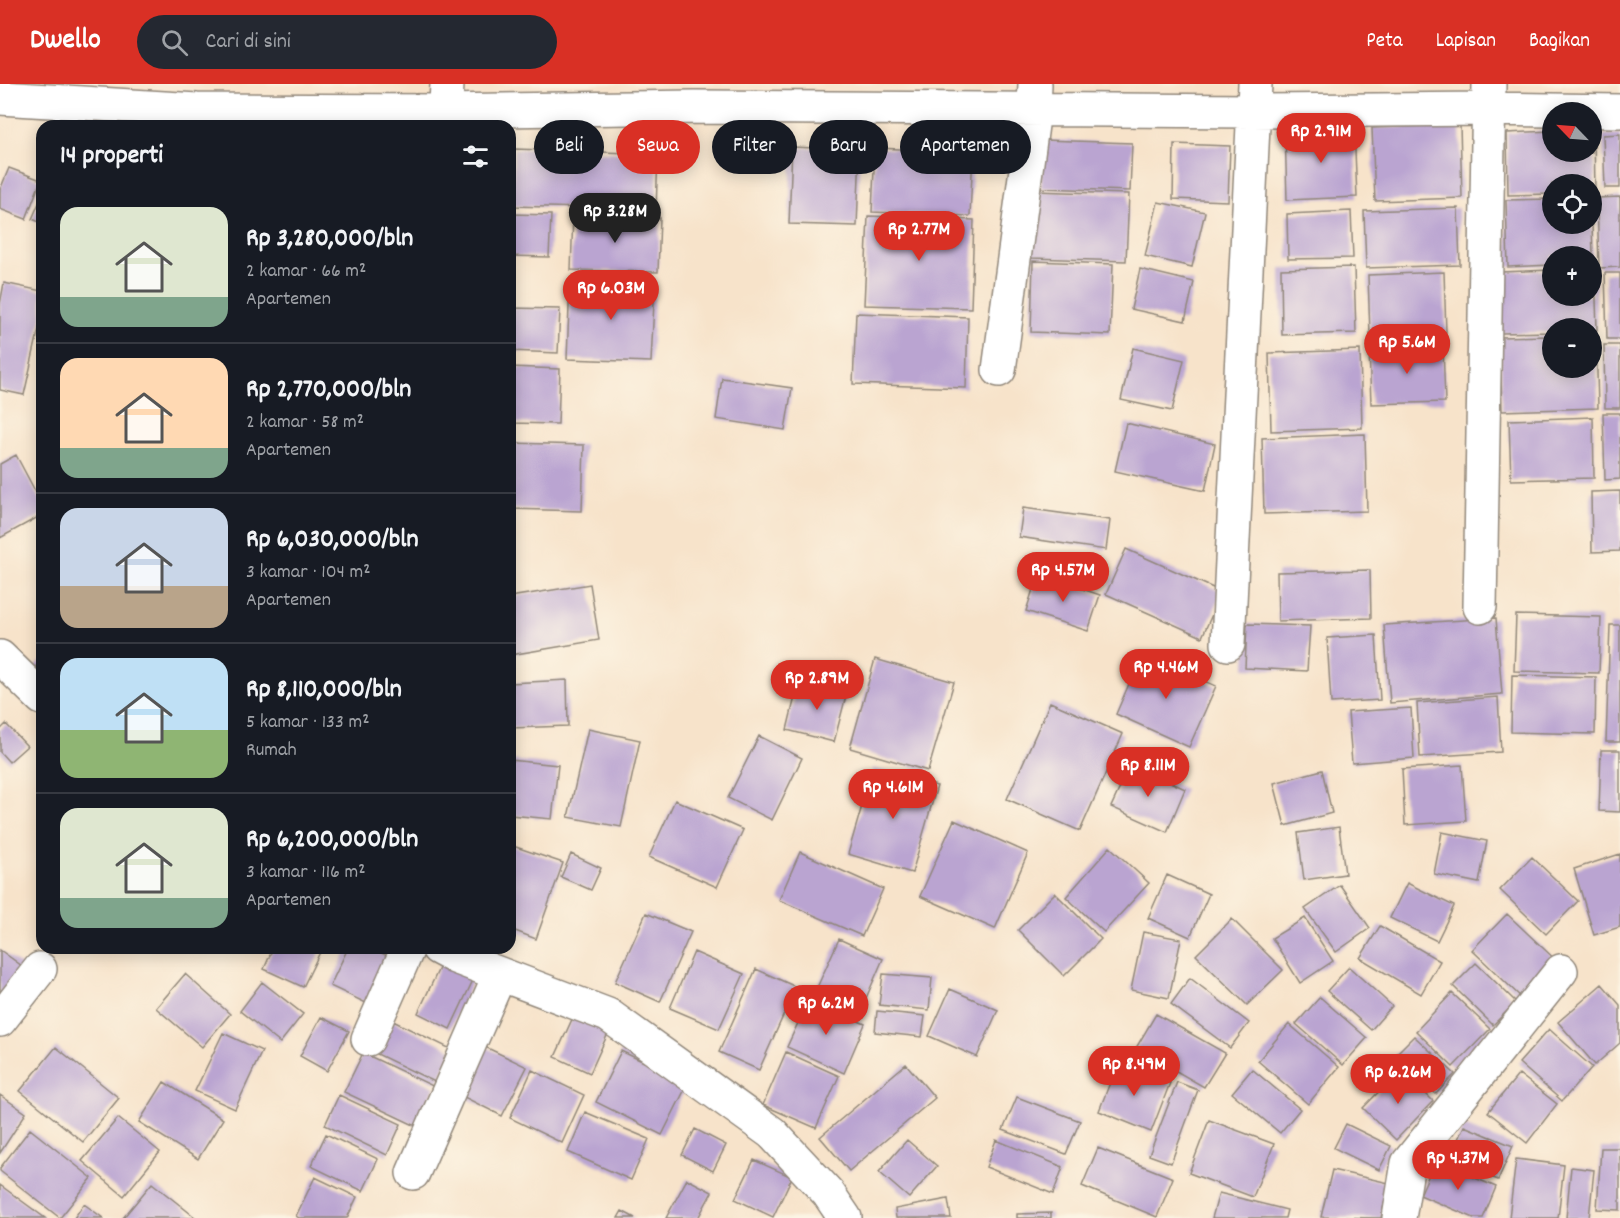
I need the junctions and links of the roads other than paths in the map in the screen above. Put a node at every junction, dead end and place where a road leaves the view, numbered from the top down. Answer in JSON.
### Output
{"nodes":[{"id":1,"x":695,"y":95,"type":"edge"},
{"id":2,"x":1489,"y":96,"type":"edge"},
{"id":3,"x":1034,"y":97,"type":"edge"},
{"id":4,"x":0,"y":98,"type":"edge"},
{"id":5,"x":1253,"y":98,"type":"edge"},
{"id":6,"x":198,"y":107,"type":"edge"},
{"id":7,"x":446,"y":107,"type":"edge"},
{"id":8,"x":1620,"y":111,"type":"edge"},
{"id":9,"x":999,"y":370,"type":"dead end"},
{"id":10,"x":1480,"y":607,"type":"dead end"},
{"id":11,"x":1228,"y":644,"type":"dead end"},
{"id":12,"x":0,"y":657,"type":"edge"},
{"id":13,"x":36,"y":692,"type":"edge"},
{"id":14,"x":405,"y":954,"type":"edge"},
{"id":15,"x":449,"y":954,"type":"edge"},
{"id":16,"x":40,"y":969,"type":"dead end"},
{"id":17,"x":1561,"y":970,"type":"dead end"},
{"id":18,"x":500,"y":974,"type":"junction"},
{"id":19,"x":0,"y":1020,"type":"edge"},
{"id":20,"x":368,"y":1039,"type":"dead end"},
{"id":21,"x":413,"y":1173,"type":"dead end"},
{"id":22,"x":845,"y":1218,"type":"edge"},
{"id":23,"x":1399,"y":1218,"type":"edge"}],
"edges":[{"from":1,"to":3,"type":"street"},
{"from":1,"to":7,"type":"street"},
{"from":2,"to":5,"type":"street"},
{"from":2,"to":8,"type":"street"},
{"from":2,"to":10,"type":"street"},
{"from":3,"to":5,"type":"street"},
{"from":3,"to":9,"type":"street"},
{"from":4,"to":6,"type":"street"},
{"from":5,"to":11,"type":"street"},
{"from":6,"to":7,"type":"street"},
{"from":12,"to":13,"type":"street"},
{"from":14,"to":20,"type":"street"},
{"from":15,"to":18,"type":"street"},
{"from":16,"to":19,"type":"street"},
{"from":17,"to":23,"type":"street"},
{"from":18,"to":21,"type":"street"},
{"from":18,"to":22,"type":"street"}]}
